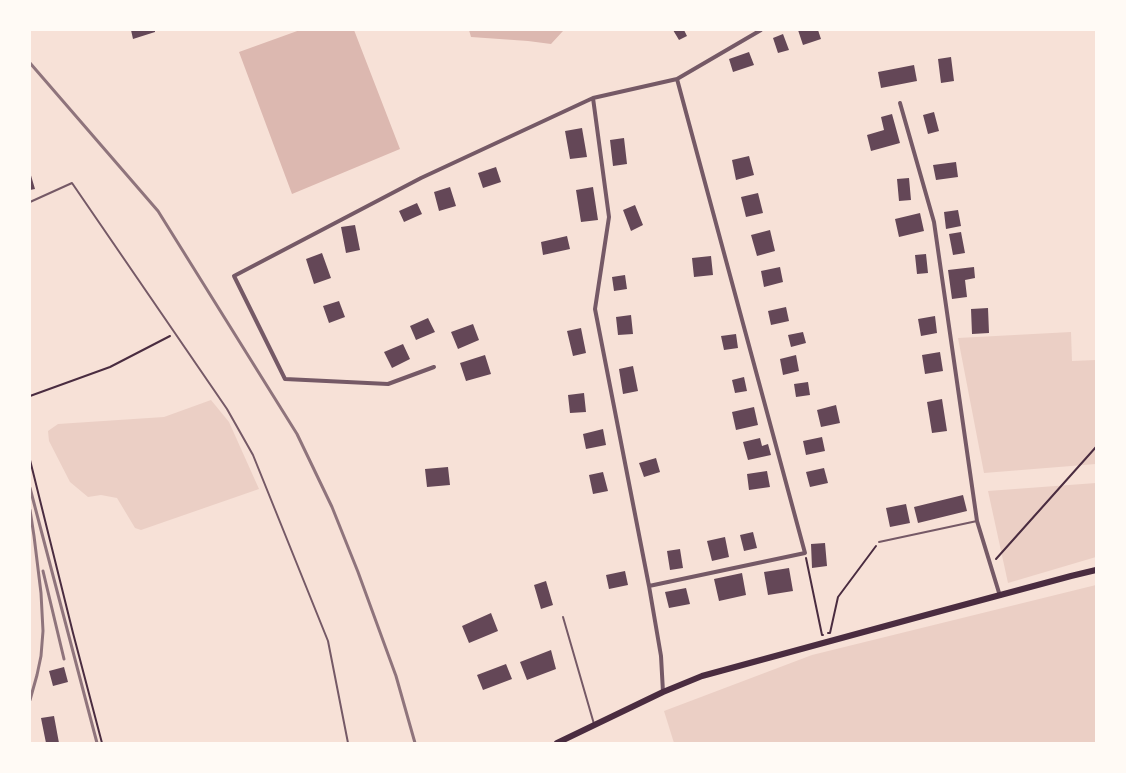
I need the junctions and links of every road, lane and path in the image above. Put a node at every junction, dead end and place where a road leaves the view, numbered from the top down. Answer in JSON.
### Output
{"nodes":[{"id":1,"x":761,"y":30,"type":"edge"},
{"id":2,"x":677,"y":79,"type":"junction"},
{"id":3,"x":593,"y":98,"type":"junction"},
{"id":4,"x":900,"y":103,"type":"dead end"},
{"id":5,"x":30,"y":202,"type":"edge"},
{"id":6,"x":175,"y":333,"type":"junction"},
{"id":7,"x":434,"y":367,"type":"dead end"},
{"id":8,"x":30,"y":396,"type":"edge"},
{"id":9,"x":1096,"y":447,"type":"edge"},
{"id":10,"x":30,"y":460,"type":"edge"},
{"id":11,"x":977,"y":521,"type":"junction"},
{"id":12,"x":879,"y":542,"type":"joint"},
{"id":13,"x":805,"y":553,"type":"junction"},
{"id":14,"x":991,"y":564,"type":"junction"},
{"id":15,"x":1096,"y":570,"type":"edge"},
{"id":16,"x":649,"y":586,"type":"junction"},
{"id":17,"x":1000,"y":596,"type":"junction"},
{"id":18,"x":564,"y":617,"type":"dead end"},
{"id":19,"x":664,"y":692,"type":"junction"},
{"id":20,"x":594,"y":725,"type":"junction"},
{"id":21,"x":102,"y":743,"type":"edge"},
{"id":22,"x":348,"y":743,"type":"edge"},
{"id":23,"x":557,"y":743,"type":"edge"}],
"edges":[{"from":1,"to":2,"type":"street"},
{"from":2,"to":3,"type":"street"},
{"from":2,"to":13,"type":"street"},
{"from":3,"to":7,"type":"street"},
{"from":3,"to":16,"type":"street"},
{"from":4,"to":11,"type":"street"},
{"from":5,"to":6,"type":"lane"},
{"from":6,"to":8,"type":"path"},
{"from":6,"to":22,"type":"lane"},
{"from":9,"to":14,"type":"path"},
{"from":10,"to":21,"type":"path"},
{"from":11,"to":12,"type":"lane"},
{"from":11,"to":14,"type":"street"},
{"from":12,"to":13,"type":"path"},
{"from":13,"to":16,"type":"street"},
{"from":14,"to":17,"type":"street"},
{"from":15,"to":17,"type":"main road"},
{"from":16,"to":19,"type":"street"},
{"from":17,"to":19,"type":"main road"},
{"from":18,"to":20,"type":"lane"},
{"from":19,"to":20,"type":"main road"},
{"from":20,"to":23,"type":"main road"}]}
